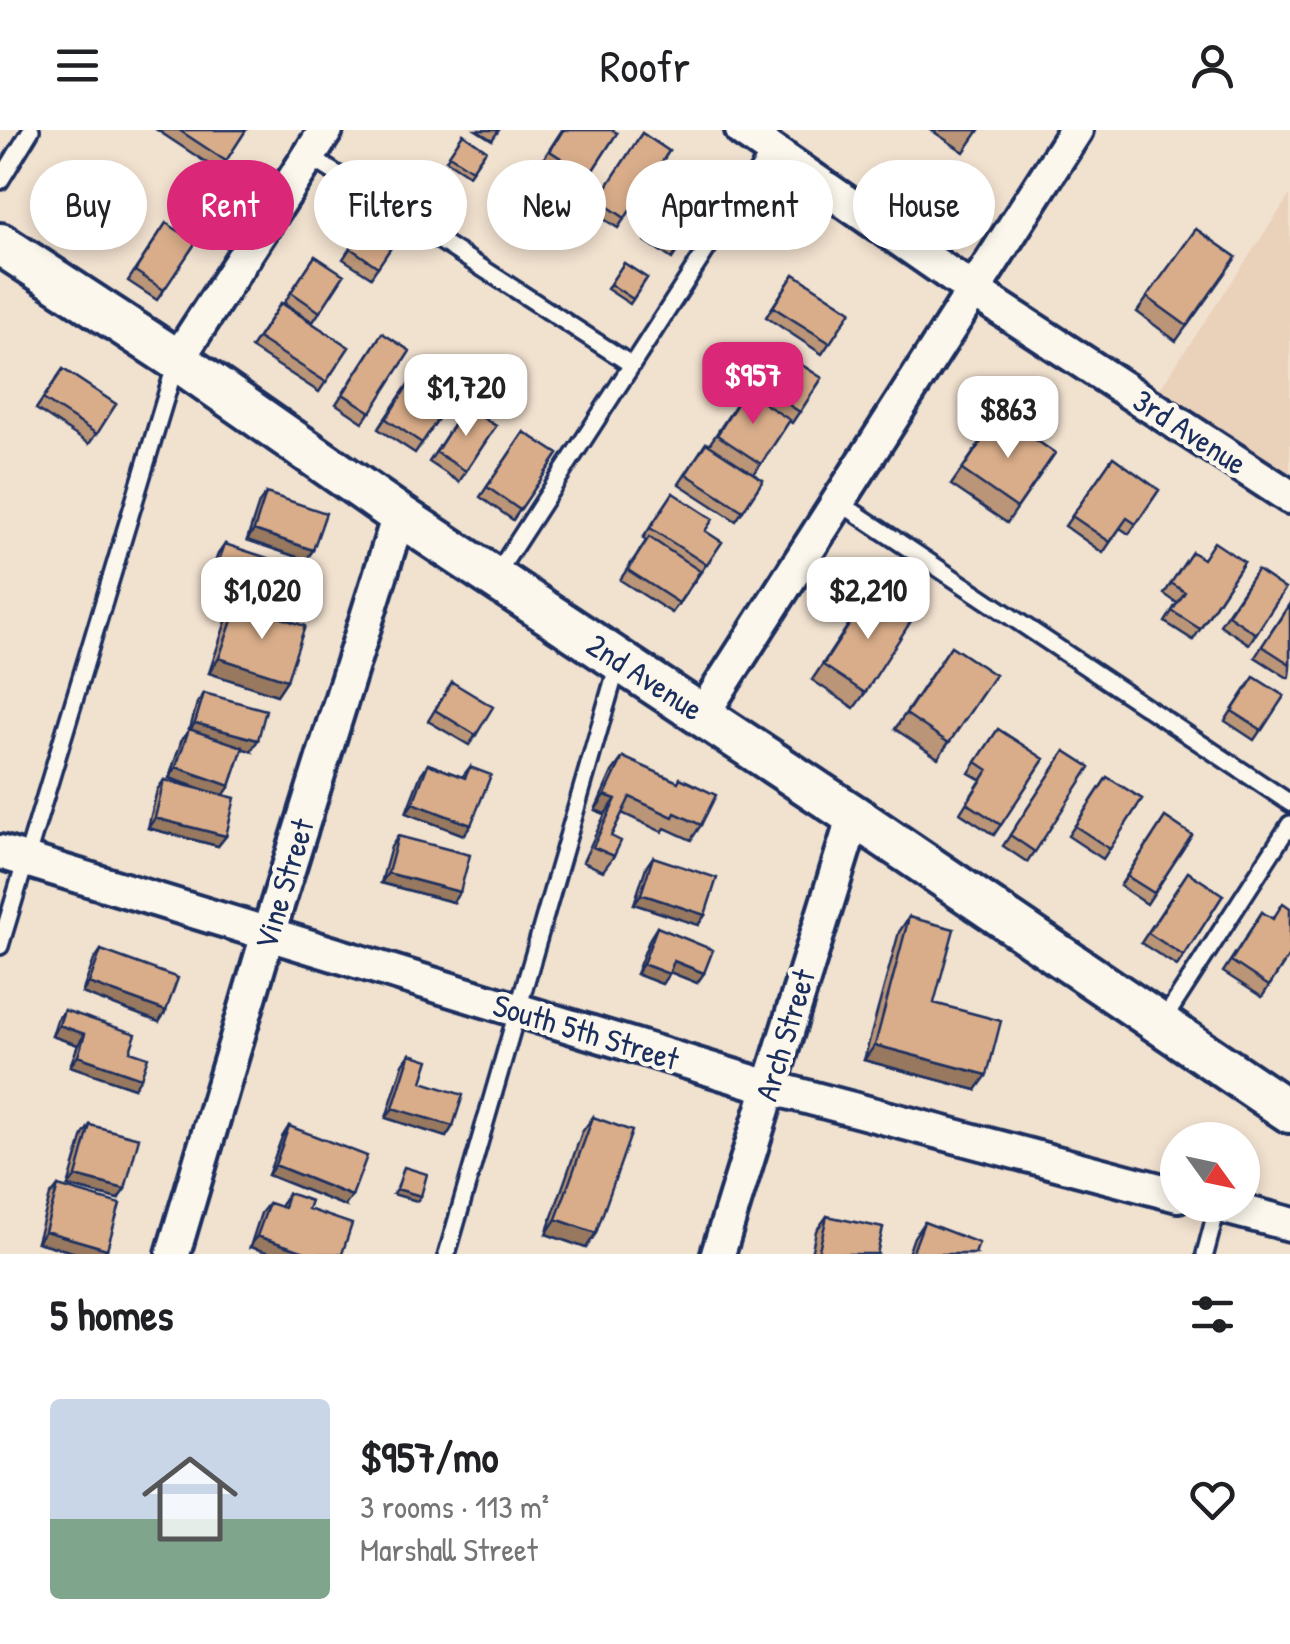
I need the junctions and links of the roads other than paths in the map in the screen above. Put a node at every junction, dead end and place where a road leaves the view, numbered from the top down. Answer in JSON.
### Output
{"nodes":[{"id":1,"x":31,"y":130,"type":"edge"},
{"id":2,"x":742,"y":130,"type":"edge"},
{"id":3,"x":1076,"y":130,"type":"edge"},
{"id":4,"x":318,"y":143,"type":"edge"},
{"id":5,"x":771,"y":150,"type":"junction"},
{"id":6,"x":0,"y":181,"type":"edge"},
{"id":7,"x":0,"y":244,"type":"edge"},
{"id":8,"x":974,"y":290,"type":"junction"},
{"id":9,"x":177,"y":360,"type":"junction"},
{"id":10,"x":632,"y":365,"type":"junction"},
{"id":11,"x":1290,"y":497,"type":"edge"},
{"id":12,"x":838,"y":502,"type":"junction"},
{"id":13,"x":400,"y":515,"type":"junction"},
{"id":14,"x":494,"y":578,"type":"junction"},
{"id":15,"x":619,"y":660,"type":"junction"},
{"id":16,"x":702,"y":715,"type":"junction"},
{"id":17,"x":1290,"y":803,"type":"edge"},
{"id":18,"x":854,"y":816,"type":"junction"},
{"id":19,"x":1290,"y":824,"type":"edge"},
{"id":20,"x":13,"y":856,"type":"edge"},
{"id":21,"x":268,"y":934,"type":"junction"},
{"id":22,"x":0,"y":946,"type":"edge"},
{"id":23,"x":516,"y":1012,"type":"junction"},
{"id":24,"x":1161,"y":1024,"type":"junction"},
{"id":25,"x":768,"y":1087,"type":"junction"},
{"id":26,"x":1290,"y":1112,"type":"edge"},
{"id":27,"x":1160,"y":1189,"type":"edge"},
{"id":28,"x":1260,"y":1216,"type":"edge"},
{"id":29,"x":1213,"y":1222,"type":"edge"},
{"id":30,"x":1290,"y":1224,"type":"edge"},
{"id":31,"x":174,"y":1254,"type":"edge"},
{"id":32,"x":448,"y":1254,"type":"edge"},
{"id":33,"x":718,"y":1254,"type":"edge"},
{"id":34,"x":1205,"y":1254,"type":"edge"}],
"edges":[{"from":1,"to":6,"type":"lane"},
{"from":2,"to":5,"type":"street","name":"3rd Avenue"},
{"from":3,"to":8,"type":"street"},
{"from":4,"to":9,"type":"street"},
{"from":4,"to":10,"type":"lane"},
{"from":5,"to":8,"type":"street","name":"3rd Avenue"},
{"from":5,"to":10,"type":"lane"},
{"from":7,"to":9,"type":"street","name":"2nd Avenue"},
{"from":8,"to":11,"type":"street","name":"3rd Avenue"},
{"from":8,"to":12,"type":"street"},
{"from":9,"to":13,"type":"street","name":"2nd Avenue"},
{"from":9,"to":20,"type":"lane"},
{"from":10,"to":14,"type":"lane"},
{"from":12,"to":16,"type":"street"},
{"from":12,"to":17,"type":"lane"},
{"from":13,"to":14,"type":"street","name":"2nd Avenue"},
{"from":13,"to":21,"type":"street","name":"Vine Street"},
{"from":14,"to":15,"type":"street","name":"2nd Avenue"},
{"from":15,"to":16,"type":"street","name":"2nd Avenue"},
{"from":15,"to":23,"type":"lane"},
{"from":16,"to":18,"type":"street","name":"2nd Avenue"},
{"from":18,"to":24,"type":"street","name":"2nd Avenue"},
{"from":18,"to":25,"type":"street","name":"Arch Street"},
{"from":19,"to":24,"type":"lane"},
{"from":20,"to":21,"type":"street","name":"South 5th Street"},
{"from":20,"to":22,"type":"lane"},
{"from":21,"to":23,"type":"street","name":"South 5th Street"},
{"from":21,"to":31,"type":"street","name":"Vine Street"},
{"from":23,"to":25,"type":"street","name":"South 5th Street"},
{"from":23,"to":32,"type":"lane"},
{"from":24,"to":26,"type":"street","name":"2nd Avenue"},
{"from":25,"to":27,"type":"street","name":"South 5th Street"},
{"from":25,"to":33,"type":"street","name":"Arch Street"},
{"from":28,"to":30,"type":"street"},
{"from":29,"to":34,"type":"lane"}]}
